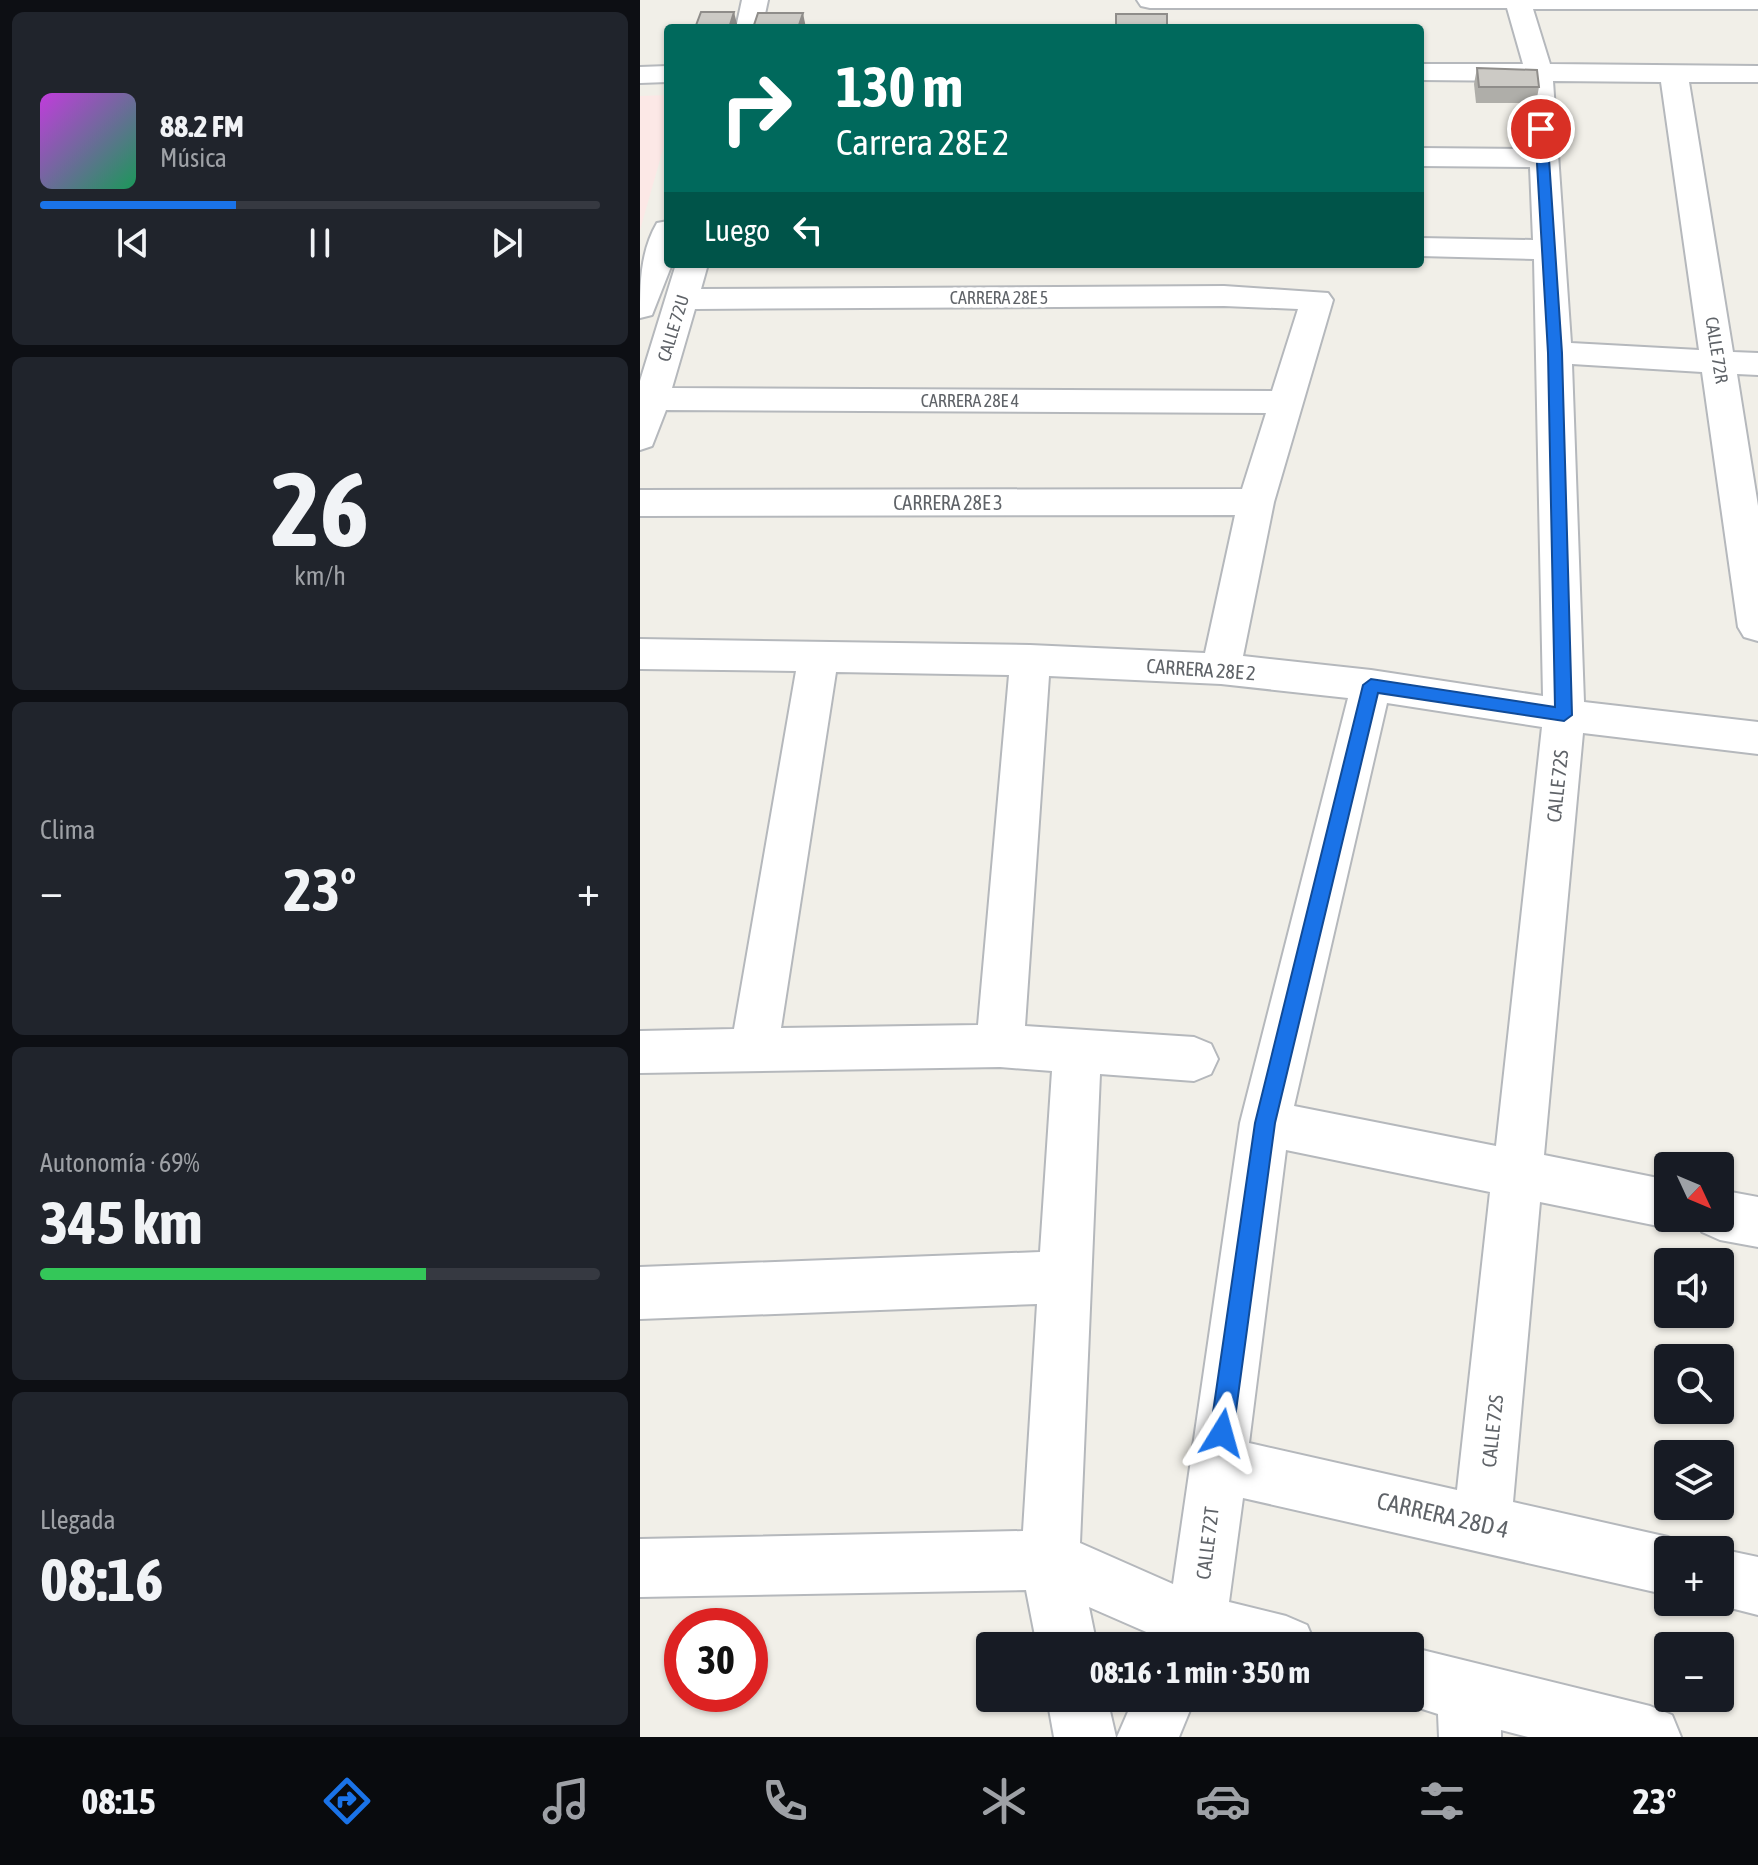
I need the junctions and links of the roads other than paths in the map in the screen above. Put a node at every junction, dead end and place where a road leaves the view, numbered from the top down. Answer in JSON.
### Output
{"nodes":[{"id":1,"x":755,"y":0,"type":"edge"},
{"id":2,"x":1150,"y":0,"type":"edge"},
{"id":3,"x":1189,"y":0,"type":"edge"},
{"id":4,"x":1436,"y":0,"type":"edge"},
{"id":5,"x":1518,"y":1,"type":"edge"},
{"id":6,"x":1610,"y":1,"type":"edge"},
{"id":7,"x":1758,"y":1,"type":"edge"},
{"id":8,"x":750,"y":24,"type":"edge"},
{"id":9,"x":1189,"y":24,"type":"edge"},
{"id":10,"x":1424,"y":72,"type":"edge"},
{"id":11,"x":1539,"y":73,"type":"junction"},
{"id":12,"x":1674,"y":73,"type":"junction"},
{"id":13,"x":664,"y":74,"type":"edge"},
{"id":14,"x":1758,"y":74,"type":"edge"},
{"id":15,"x":640,"y":75,"type":"edge"},
{"id":16,"x":1424,"y":157,"type":"edge"},
{"id":17,"x":1542,"y":158,"type":"junction"},
{"id":18,"x":656,"y":247,"type":"edge"},
{"id":19,"x":1424,"y":247,"type":"edge"},
{"id":20,"x":1547,"y":250,"type":"junction"},
{"id":21,"x":691,"y":268,"type":"edge"},
{"id":22,"x":682,"y":299,"type":"junction"},
{"id":23,"x":640,"y":308,"type":"edge"},
{"id":24,"x":1555,"y":353,"type":"junction"},
{"id":25,"x":1719,"y":362,"type":"junction"},
{"id":26,"x":1758,"y":364,"type":"edge"},
{"id":27,"x":652,"y":399,"type":"junction"},
{"id":28,"x":1287,"y":402,"type":"junction"},
{"id":29,"x":640,"y":438,"type":"edge"},
{"id":30,"x":1256,"y":502,"type":"junction"},
{"id":31,"x":640,"y":503,"type":"edge"},
{"id":32,"x":1758,"y":627,"type":"edge"},
{"id":33,"x":640,"y":654,"type":"edge"},
{"id":34,"x":818,"y":659,"type":"junction"},
{"id":35,"x":1030,"y":660,"type":"junction"},
{"id":36,"x":1221,"y":669,"type":"junction"},
{"id":37,"x":1371,"y":685,"type":"junction"},
{"id":38,"x":1564,"y":715,"type":"junction"},
{"id":39,"x":1758,"y":738,"type":"edge"},
{"id":40,"x":1000,"y":1046,"type":"junction"},
{"id":41,"x":754,"y":1049,"type":"junction"},
{"id":42,"x":1077,"y":1050,"type":"junction"},
{"id":43,"x":640,"y":1052,"type":"edge"},
{"id":44,"x":1194,"y":1059,"type":"dead end"},
{"id":45,"x":1265,"y":1123,"type":"junction"},
{"id":46,"x":1518,"y":1174,"type":"junction"},
{"id":47,"x":1654,"y":1201,"type":"edge"},
{"id":48,"x":1734,"y":1218,"type":"edge"},
{"id":49,"x":1758,"y":1222,"type":"edge"},
{"id":50,"x":1064,"y":1277,"type":"junction"},
{"id":51,"x":640,"y":1293,"type":"edge"},
{"id":52,"x":1217,"y":1464,"type":"junction"},
{"id":53,"x":1482,"y":1524,"type":"junction"},
{"id":54,"x":1050,"y":1560,"type":"junction"},
{"id":55,"x":1654,"y":1563,"type":"edge"},
{"id":56,"x":640,"y":1568,"type":"edge"},
{"id":57,"x":1734,"y":1581,"type":"edge"},
{"id":58,"x":1758,"y":1586,"type":"edge"},
{"id":59,"x":1064,"y":1632,"type":"edge"},
{"id":60,"x":1186,"y":1632,"type":"edge"},
{"id":61,"x":1192,"y":1632,"type":"edge"},
{"id":62,"x":1424,"y":1686,"type":"edge"},
{"id":63,"x":1080,"y":1712,"type":"edge"},
{"id":64,"x":1159,"y":1712,"type":"edge"},
{"id":65,"x":1469,"y":1714,"type":"edge"},
{"id":66,"x":1085,"y":1737,"type":"edge"},
{"id":67,"x":1148,"y":1737,"type":"edge"},
{"id":68,"x":1650,"y":1737,"type":"edge"}],
"edges":[{"from":1,"to":8,"type":"street"},
{"from":2,"to":3,"type":"street"},
{"from":3,"to":4,"type":"street"},
{"from":3,"to":9,"type":"street"},
{"from":4,"to":5,"type":"street"},
{"from":5,"to":6,"type":"street"},
{"from":5,"to":11,"type":"street","name":"CALLE 72S"},
{"from":6,"to":7,"type":"street"},
{"from":10,"to":11,"type":"street"},
{"from":11,"to":12,"type":"street"},
{"from":11,"to":17,"type":"street","name":"CALLE 72S"},
{"from":12,"to":14,"type":"street"},
{"from":12,"to":25,"type":"street","name":"CALLE 72R"},
{"from":13,"to":15,"type":"street"},
{"from":16,"to":17,"type":"street"},
{"from":17,"to":20,"type":"street","name":"CALLE 72S"},
{"from":18,"to":23,"type":"street","name":"CALLE 72U"},
{"from":19,"to":20,"type":"street"},
{"from":20,"to":24,"type":"street","name":"CALLE 72S"},
{"from":21,"to":22,"type":"street","name":"CALLE 72U"},
{"from":22,"to":27,"type":"street","name":"CALLE 72U"},
{"from":22,"to":28,"type":"street","name":"CARRERA 28E 5"},
{"from":24,"to":25,"type":"street"},
{"from":24,"to":38,"type":"street","name":"CALLE 72S"},
{"from":25,"to":26,"type":"street"},
{"from":25,"to":32,"type":"street","name":"CALLE 72R"},
{"from":27,"to":28,"type":"street","name":"CARRERA 28E 4"},
{"from":27,"to":29,"type":"street","name":"CALLE 72U"},
{"from":28,"to":30,"type":"street"},
{"from":30,"to":31,"type":"street","name":"CARRERA 28E 3"},
{"from":30,"to":36,"type":"street"},
{"from":33,"to":34,"type":"street","name":"CARRERA 28E 2"},
{"from":34,"to":35,"type":"street","name":"CARRERA 28E 2"},
{"from":34,"to":41,"type":"street"},
{"from":35,"to":36,"type":"street","name":"CARRERA 28E 2"},
{"from":35,"to":40,"type":"street"},
{"from":36,"to":37,"type":"street","name":"CARRERA 28E 2"},
{"from":37,"to":38,"type":"street","name":"CARRERA 28E 2"},
{"from":37,"to":45,"type":"street","name":"CALLE 72T"},
{"from":38,"to":39,"type":"street","name":"CARRERA 28E 2"},
{"from":38,"to":46,"type":"street","name":"CALLE 72S"},
{"from":40,"to":41,"type":"street"},
{"from":40,"to":42,"type":"street"},
{"from":41,"to":43,"type":"street"},
{"from":42,"to":44,"type":"street"},
{"from":42,"to":50,"type":"street"},
{"from":45,"to":46,"type":"street"},
{"from":45,"to":52,"type":"street","name":"CALLE 72T"},
{"from":46,"to":47,"type":"street"},
{"from":46,"to":53,"type":"street","name":"CALLE 72S"},
{"from":48,"to":49,"type":"street"},
{"from":50,"to":51,"type":"street"},
{"from":50,"to":54,"type":"street"},
{"from":52,"to":53,"type":"street","name":"CARRERA 28D 4"},
{"from":52,"to":61,"type":"street","name":"CALLE 72T"},
{"from":53,"to":55,"type":"street","name":"CARRERA 28D 4"},
{"from":54,"to":56,"type":"street"},
{"from":54,"to":59,"type":"street"},
{"from":54,"to":60,"type":"street"},
{"from":57,"to":58,"type":"street"},
{"from":62,"to":65,"type":"street"},
{"from":63,"to":66,"type":"street"},
{"from":64,"to":67,"type":"street"},
{"from":65,"to":68,"type":"street"}]}
